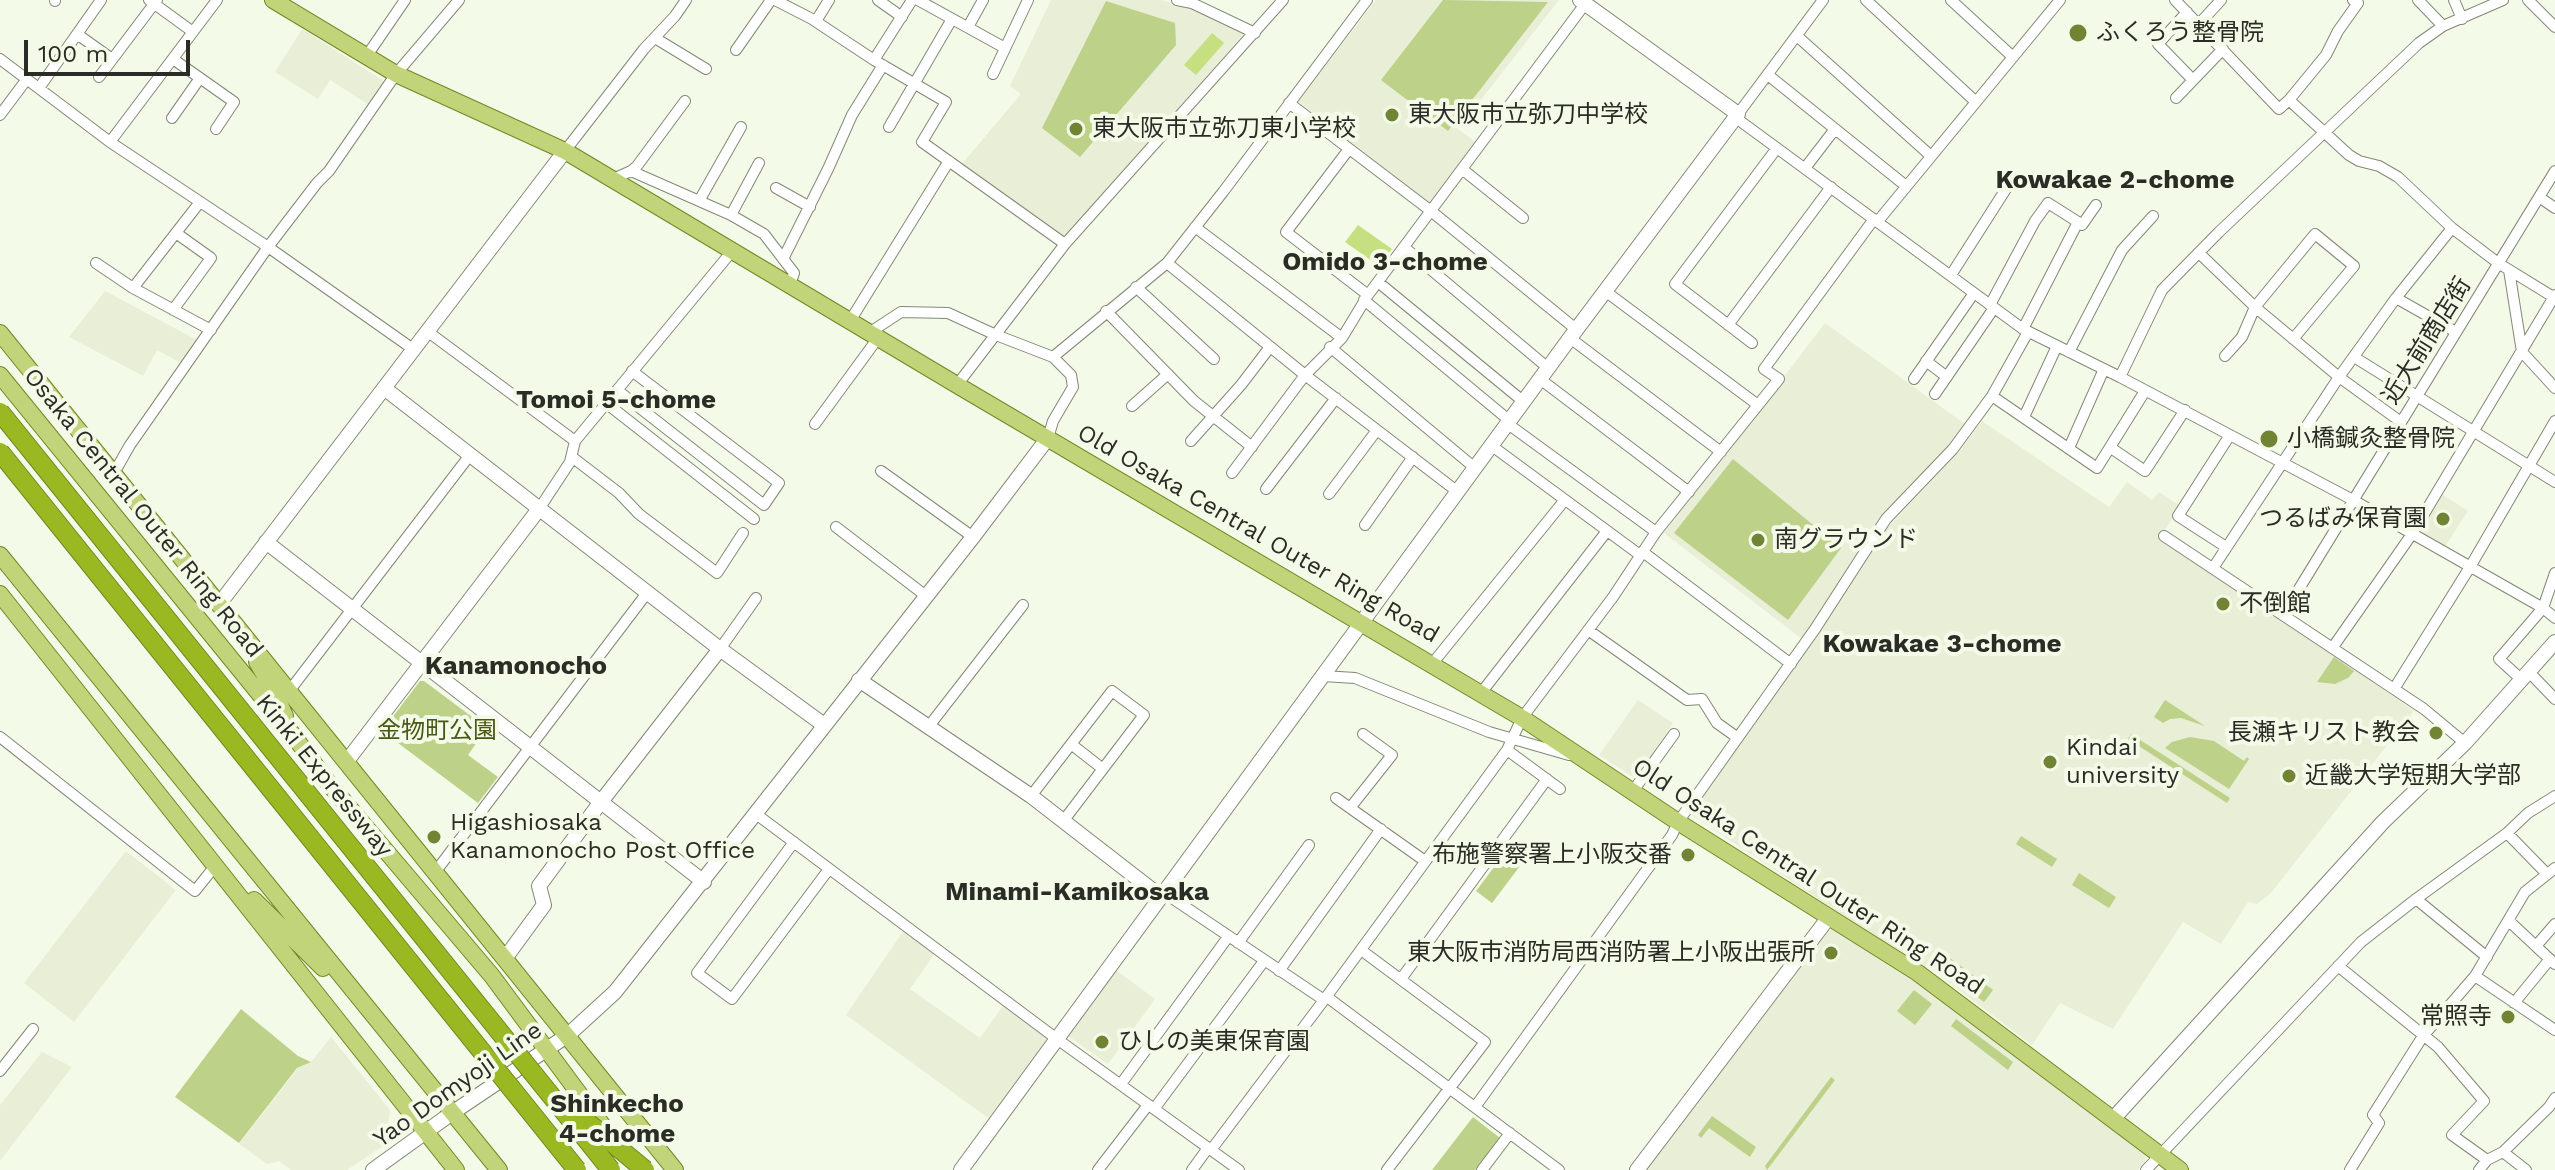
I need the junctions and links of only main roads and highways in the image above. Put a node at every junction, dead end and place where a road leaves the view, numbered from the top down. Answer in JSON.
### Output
{"nodes":[{"id":1,"x":273,"y":0,"type":"edge"},
{"id":2,"x":1,"y":334,"type":"edge"},
{"id":3,"x":0,"y":375,"type":"edge"},
{"id":4,"x":0,"y":412,"type":"edge"},
{"id":5,"x":0,"y":452,"type":"edge"},
{"id":6,"x":0,"y":555,"type":"edge"},
{"id":7,"x":220,"y":603,"type":"junction"},
{"id":8,"x":3,"y":604,"type":"edge"},
{"id":9,"x":293,"y":735,"type":"junction"},
{"id":10,"x":165,"y":804,"type":"junction"},
{"id":11,"x":373,"y":1016,"type":"junction"},
{"id":12,"x":545,"y":1087,"type":"junction"},
{"id":13,"x":456,"y":1170,"type":"edge"},
{"id":14,"x":499,"y":1170,"type":"edge"},
{"id":15,"x":577,"y":1170,"type":"edge"},
{"id":16,"x":611,"y":1170,"type":"edge"},
{"id":17,"x":636,"y":1170,"type":"edge"},
{"id":18,"x":645,"y":1170,"type":"edge"},
{"id":19,"x":675,"y":1170,"type":"edge"},
{"id":20,"x":2180,"y":1170,"type":"edge"}],
"edges":[{"from":1,"to":20,"type":"main road","name":"Old Osaka Central Outer Ring Road"},
{"from":2,"to":7,"type":"main road"},
{"from":3,"to":9,"type":"main road","name":"Osaka Central Outer Ring Road"},
{"from":4,"to":12,"type":"highway","name":"Kinki Expressway","bridge":true},
{"from":5,"to":15,"type":"highway","name":"Kinki Expressway","bridge":true},
{"from":6,"to":11,"type":"main road"},
{"from":7,"to":9,"type":"main road"},
{"from":7,"to":19,"type":"main road"},
{"from":8,"to":10,"type":"main road"},
{"from":9,"to":17,"type":"main road","name":"Osaka Central Outer Ring Road"},
{"from":10,"to":11,"type":"main road"},
{"from":10,"to":13,"type":"main road"},
{"from":11,"to":14,"type":"main road"},
{"from":12,"to":16,"type":"highway","name":"Kinki Expressway","bridge":true},
{"from":12,"to":18,"type":"highway","bridge":true}]}
